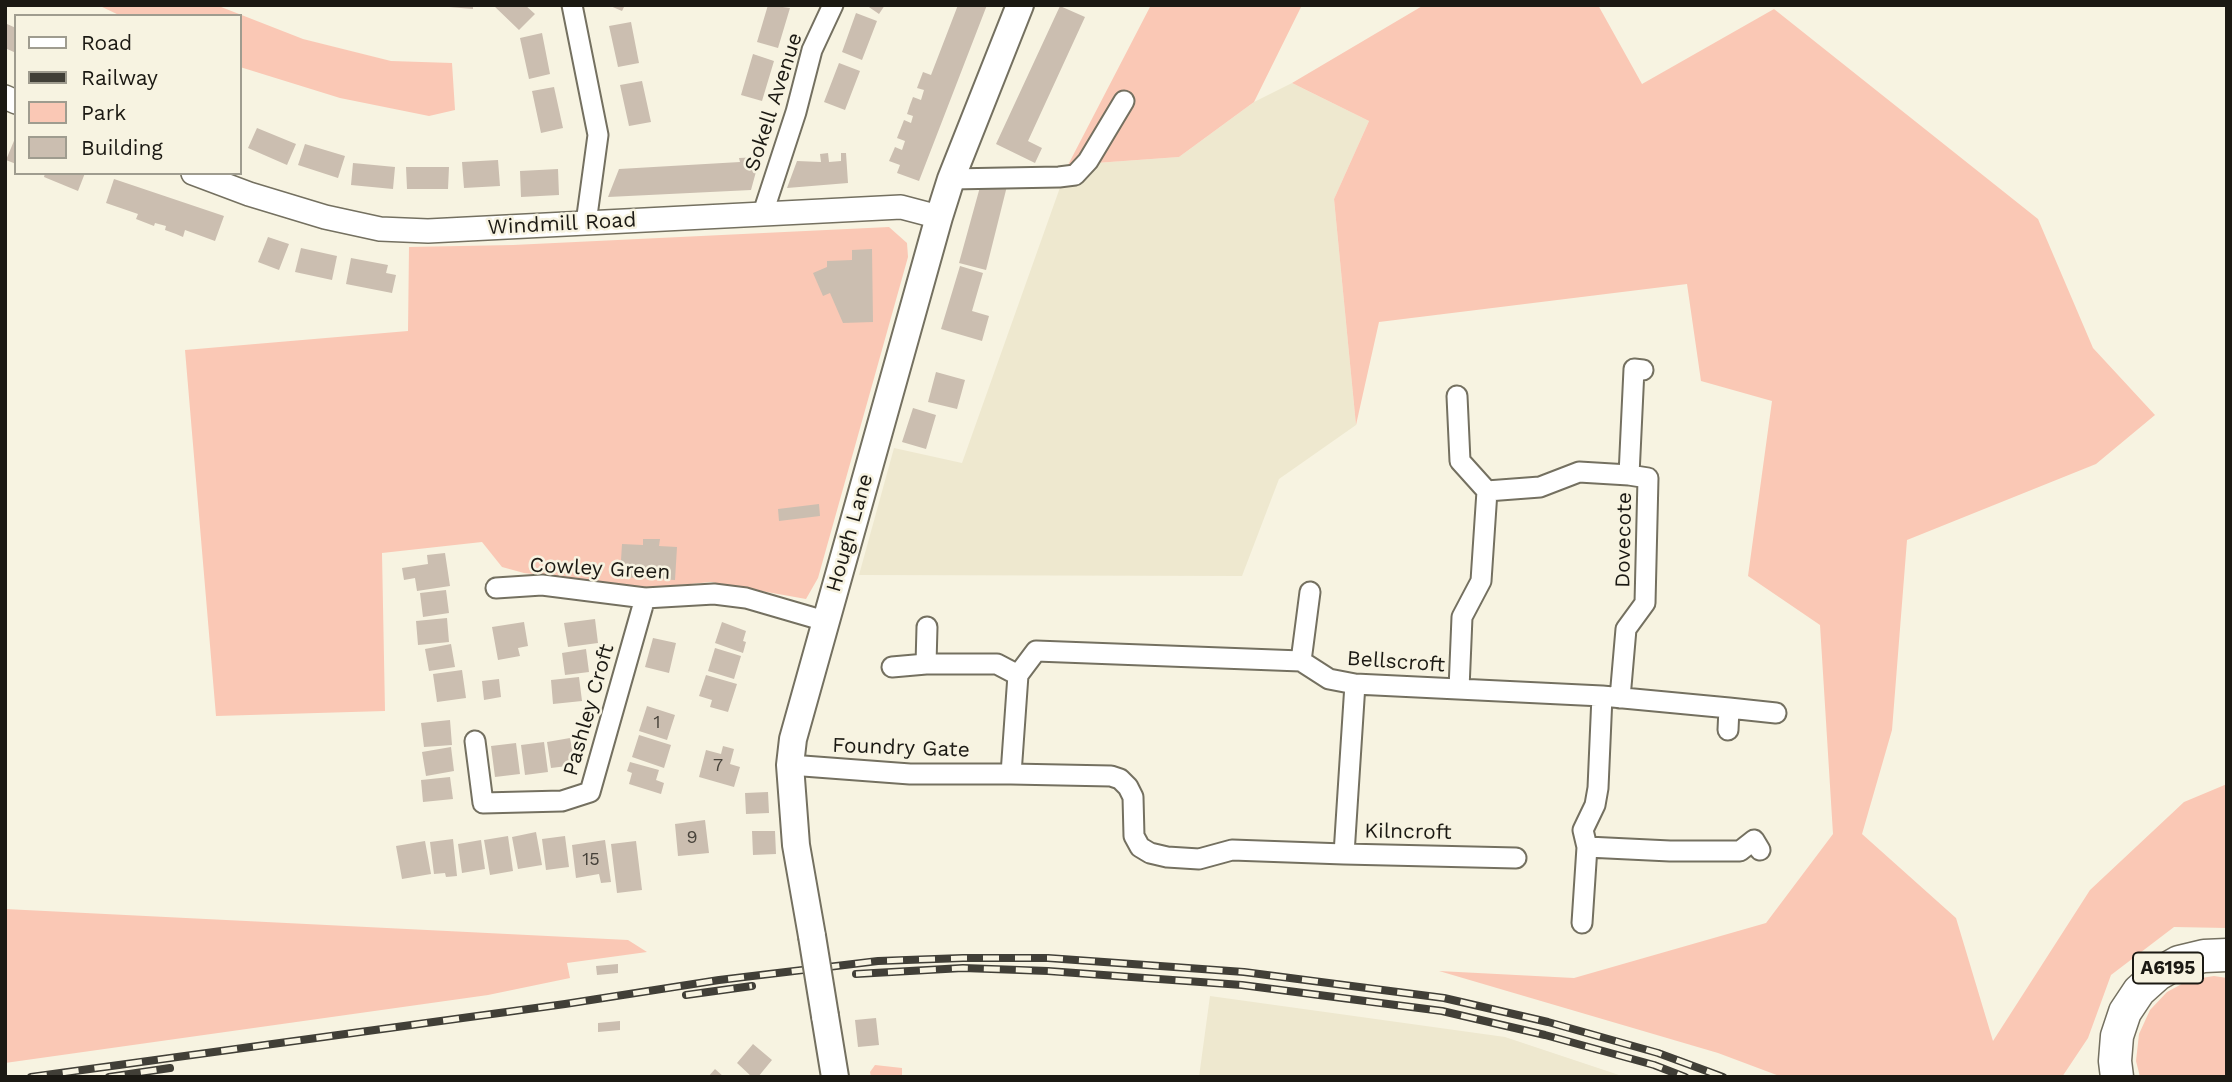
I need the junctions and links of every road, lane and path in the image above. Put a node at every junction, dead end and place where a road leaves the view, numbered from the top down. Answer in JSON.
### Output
{"nodes":[{"id":1,"x":572,"y":5,"type":"edge"},
{"id":2,"x":833,"y":5,"type":"edge"},
{"id":3,"x":1020,"y":5,"type":"edge"},
{"id":4,"x":1124,"y":100,"type":"dead end"},
{"id":5,"x":199,"y":175,"type":"edge"},
{"id":6,"x":951,"y":179,"type":"junction"},
{"id":7,"x":763,"y":213,"type":"junction"},
{"id":8,"x":939,"y":217,"type":"junction"},
{"id":9,"x":586,"y":223,"type":"junction"},
{"id":10,"x":1643,"y":370,"type":"dead end"},
{"id":11,"x":1457,"y":396,"type":"dead end"},
{"id":12,"x":1629,"y":475,"type":"junction"},
{"id":13,"x":1487,"y":491,"type":"junction"},
{"id":14,"x":496,"y":588,"type":"dead end"},
{"id":15,"x":1310,"y":592,"type":"dead end"},
{"id":16,"x":645,"y":598,"type":"junction"},
{"id":17,"x":825,"y":621,"type":"junction"},
{"id":18,"x":927,"y":627,"type":"dead end"},
{"id":19,"x":1301,"y":661,"type":"junction"},
{"id":20,"x":926,"y":664,"type":"junction"},
{"id":21,"x":892,"y":667,"type":"dead end"},
{"id":22,"x":1018,"y":675,"type":"junction"},
{"id":23,"x":1355,"y":684,"type":"junction"},
{"id":24,"x":1459,"y":689,"type":"junction"},
{"id":25,"x":1611,"y":697,"type":"junction"},
{"id":26,"x":1729,"y":708,"type":"junction"},
{"id":27,"x":1776,"y":713,"type":"dead end"},
{"id":28,"x":1728,"y":730,"type":"dead end"},
{"id":29,"x":475,"y":741,"type":"dead end"},
{"id":30,"x":790,"y":765,"type":"junction"},
{"id":31,"x":1011,"y":774,"type":"junction"},
{"id":32,"x":1587,"y":847,"type":"junction"},
{"id":33,"x":1760,"y":850,"type":"dead end"},
{"id":34,"x":1344,"y":854,"type":"junction"},
{"id":35,"x":1516,"y":858,"type":"dead end"},
{"id":36,"x":1582,"y":923,"type":"dead end"},
{"id":37,"x":2227,"y":955,"type":"edge"},
{"id":38,"x":835,"y":1077,"type":"edge"},
{"id":39,"x":2117,"y":1077,"type":"edge"}],
"edges":[{"from":1,"to":9,"type":"street"},
{"from":2,"to":7,"type":"street","name":"Sokell Avenue"},
{"from":3,"to":6,"type":"main road","name":"Hough Lane"},
{"from":4,"to":6,"type":"street"},
{"from":5,"to":9,"type":"street","name":"Windmill Road"},
{"from":6,"to":8,"type":"main road","name":"Hough Lane"},
{"from":7,"to":8,"type":"street","name":"Windmill Road"},
{"from":7,"to":9,"type":"street","name":"Windmill Road"},
{"from":8,"to":17,"type":"main road","name":"Hough Lane"},
{"from":10,"to":12,"type":"street","name":"Dovecote"},
{"from":11,"to":13,"type":"street"},
{"from":12,"to":13,"type":"street","name":"Dovecote"},
{"from":12,"to":25,"type":"street","name":"Dovecote"},
{"from":13,"to":24,"type":"street"},
{"from":14,"to":16,"type":"street","name":"Cowley Green"},
{"from":15,"to":19,"type":"street"},
{"from":16,"to":17,"type":"street","name":"Cowley Green"},
{"from":16,"to":29,"type":"street","name":"Pashley Croft"},
{"from":17,"to":30,"type":"main road","name":"Hough Lane"},
{"from":18,"to":20,"type":"street"},
{"from":19,"to":22,"type":"street","name":"Bellscroft"},
{"from":19,"to":23,"type":"street","name":"Bellscroft"},
{"from":20,"to":21,"type":"street"},
{"from":20,"to":22,"type":"street"},
{"from":22,"to":31,"type":"street"},
{"from":23,"to":24,"type":"street","name":"Bellscroft"},
{"from":23,"to":34,"type":"street","name":"Kilncroft"},
{"from":24,"to":25,"type":"street","name":"Bellscroft"},
{"from":25,"to":26,"type":"street","name":"Bellscroft"},
{"from":25,"to":32,"type":"street"},
{"from":26,"to":27,"type":"street","name":"Bellscroft"},
{"from":26,"to":28,"type":"street"},
{"from":30,"to":31,"type":"street","name":"Foundry Gate"},
{"from":30,"to":38,"type":"main road","name":"Hough Lane","bridge":true},
{"from":31,"to":34,"type":"street","name":"Foundry Gate"},
{"from":32,"to":33,"type":"street"},
{"from":32,"to":36,"type":"street"},
{"from":34,"to":35,"type":"street","name":"Kilncroft"},
{"from":37,"to":39,"type":"highway","number":"A6195"}]}
